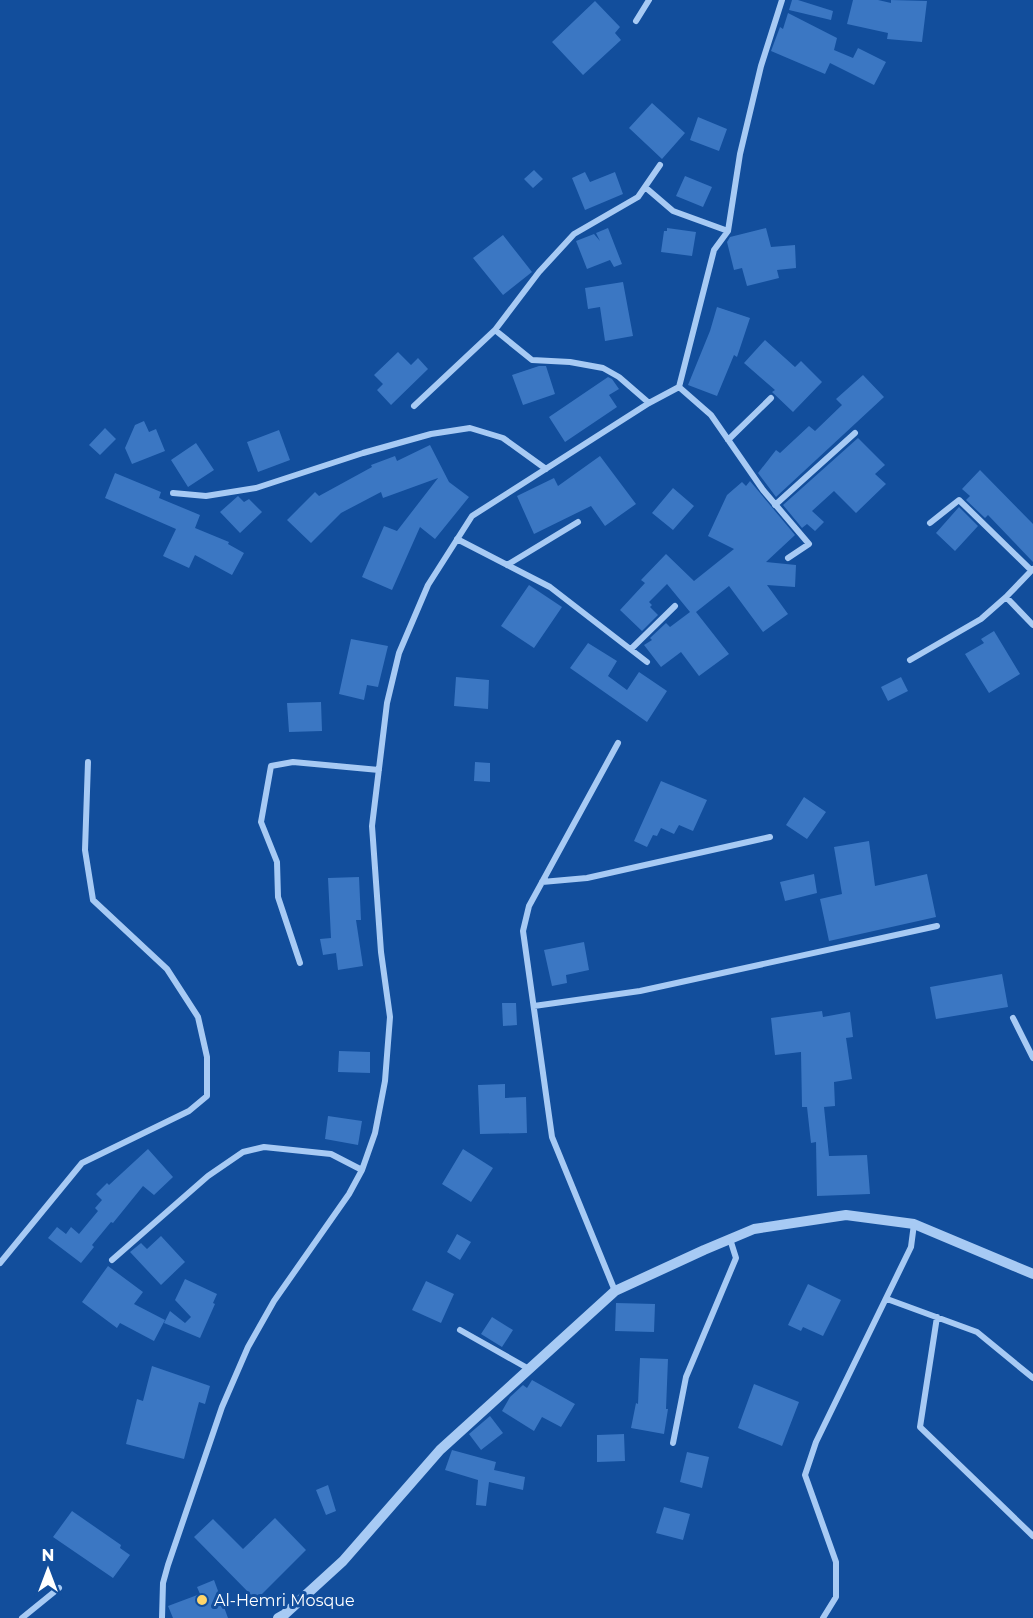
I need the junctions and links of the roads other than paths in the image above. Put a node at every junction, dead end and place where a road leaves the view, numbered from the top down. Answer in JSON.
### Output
{"nodes":[{"id":1,"x":649,"y":0,"type":"edge"},
{"id":2,"x":782,"y":0,"type":"edge"},
{"id":3,"x":636,"y":21,"type":"dead end"},
{"id":4,"x":660,"y":165,"type":"dead end"},
{"id":5,"x":645,"y":187,"type":"junction"},
{"id":6,"x":728,"y":231,"type":"junction"},
{"id":7,"x":495,"y":330,"type":"junction"},
{"id":8,"x":679,"y":387,"type":"junction"},
{"id":9,"x":771,"y":398,"type":"dead end"},
{"id":10,"x":649,"y":404,"type":"junction"},
{"id":11,"x":414,"y":406,"type":"dead end"},
{"id":12,"x":855,"y":433,"type":"dead end"},
{"id":13,"x":728,"y":440,"type":"junction"},
{"id":14,"x":546,"y":469,"type":"junction"},
{"id":15,"x":173,"y":493,"type":"dead end"},
{"id":16,"x":775,"y":505,"type":"junction"},
{"id":17,"x":578,"y":522,"type":"dead end"},
{"id":18,"x":930,"y":523,"type":"dead end"},
{"id":19,"x":457,"y":539,"type":"junction"},
{"id":20,"x":788,"y":558,"type":"dead end"},
{"id":21,"x":507,"y":565,"type":"junction"},
{"id":22,"x":1032,"y":570,"type":"edge"},
{"id":23,"x":1006,"y":597,"type":"junction"},
{"id":24,"x":675,"y":606,"type":"dead end"},
{"id":25,"x":1033,"y":625,"type":"edge"},
{"id":26,"x":631,"y":650,"type":"junction"},
{"id":27,"x":910,"y":660,"type":"dead end"},
{"id":28,"x":647,"y":662,"type":"dead end"},
{"id":29,"x":618,"y":743,"type":"dead end"},
{"id":30,"x":88,"y":762,"type":"dead end"},
{"id":31,"x":379,"y":770,"type":"junction"},
{"id":32,"x":770,"y":837,"type":"dead end"},
{"id":33,"x":542,"y":882,"type":"junction"},
{"id":34,"x":937,"y":926,"type":"dead end"},
{"id":35,"x":300,"y":963,"type":"dead end"},
{"id":36,"x":534,"y":1006,"type":"junction"},
{"id":37,"x":1013,"y":1018,"type":"dead end"},
{"id":38,"x":1033,"y":1058,"type":"edge"},
{"id":39,"x":362,"y":1170,"type":"junction"},
{"id":40,"x":914,"y":1224,"type":"junction"},
{"id":41,"x":730,"y":1239,"type":"junction"},
{"id":42,"x":112,"y":1260,"type":"dead end"},
{"id":43,"x":0,"y":1263,"type":"edge"},
{"id":44,"x":1033,"y":1274,"type":"edge"},
{"id":45,"x":615,"y":1291,"type":"junction"},
{"id":46,"x":887,"y":1299,"type":"junction"},
{"id":47,"x":937,"y":1317,"type":"junction"},
{"id":48,"x":460,"y":1330,"type":"dead end"},
{"id":49,"x":529,"y":1369,"type":"junction"},
{"id":50,"x":1033,"y":1378,"type":"edge"},
{"id":51,"x":673,"y":1443,"type":"dead end"},
{"id":52,"x":1033,"y":1536,"type":"edge"},
{"id":53,"x":59,"y":1588,"type":"dead end"},
{"id":54,"x":22,"y":1618,"type":"edge"},
{"id":55,"x":162,"y":1618,"type":"edge"},
{"id":56,"x":278,"y":1618,"type":"edge"},
{"id":57,"x":823,"y":1618,"type":"edge"}],
"edges":[{"from":1,"to":3,"type":"street"},
{"from":2,"to":6,"type":"street"},
{"from":4,"to":5,"type":"street"},
{"from":5,"to":6,"type":"street"},
{"from":5,"to":7,"type":"street"},
{"from":6,"to":8,"type":"street"},
{"from":7,"to":10,"type":"street"},
{"from":7,"to":11,"type":"street"},
{"from":8,"to":10,"type":"street"},
{"from":8,"to":13,"type":"street"},
{"from":9,"to":13,"type":"street"},
{"from":10,"to":14,"type":"street"},
{"from":12,"to":16,"type":"street"},
{"from":13,"to":16,"type":"street"},
{"from":14,"to":15,"type":"street"},
{"from":14,"to":19,"type":"street"},
{"from":16,"to":20,"type":"street"},
{"from":17,"to":21,"type":"street"},
{"from":18,"to":22,"type":"street"},
{"from":19,"to":21,"type":"street"},
{"from":19,"to":31,"type":"street"},
{"from":21,"to":26,"type":"street"},
{"from":22,"to":23,"type":"street"},
{"from":23,"to":25,"type":"street"},
{"from":23,"to":27,"type":"street"},
{"from":24,"to":26,"type":"street"},
{"from":26,"to":28,"type":"street"},
{"from":29,"to":33,"type":"street"},
{"from":30,"to":43,"type":"street"},
{"from":31,"to":35,"type":"street"},
{"from":31,"to":39,"type":"street"},
{"from":32,"to":33,"type":"street"},
{"from":33,"to":36,"type":"street"},
{"from":34,"to":36,"type":"street"},
{"from":36,"to":45,"type":"street"},
{"from":37,"to":38,"type":"street"},
{"from":39,"to":42,"type":"street"},
{"from":39,"to":55,"type":"street"},
{"from":40,"to":41,"type":"street"},
{"from":40,"to":44,"type":"street"},
{"from":40,"to":46,"type":"street"},
{"from":41,"to":45,"type":"street"},
{"from":41,"to":51,"type":"street"},
{"from":45,"to":49,"type":"street"},
{"from":46,"to":47,"type":"street"},
{"from":46,"to":57,"type":"street"},
{"from":47,"to":50,"type":"street"},
{"from":47,"to":52,"type":"street"},
{"from":48,"to":49,"type":"street"},
{"from":49,"to":56,"type":"street"},
{"from":53,"to":54,"type":"street"}]}
